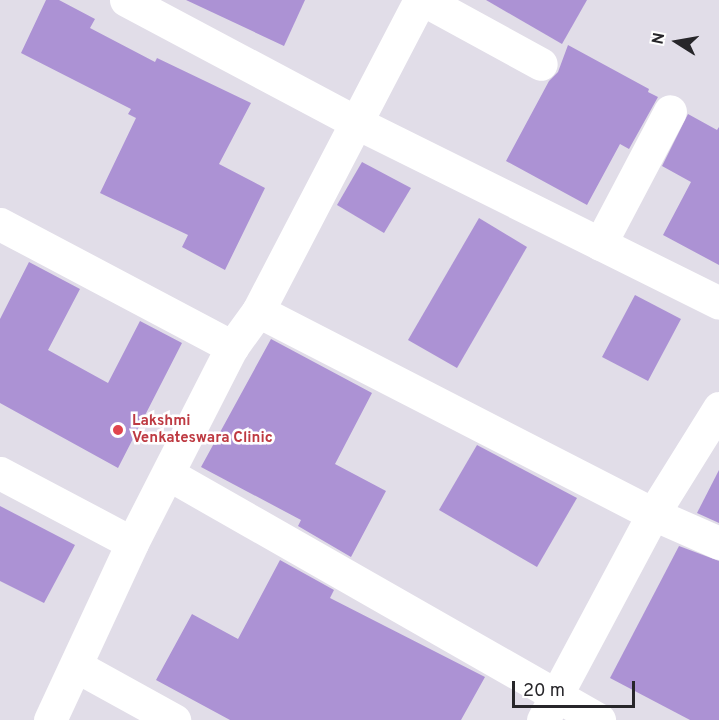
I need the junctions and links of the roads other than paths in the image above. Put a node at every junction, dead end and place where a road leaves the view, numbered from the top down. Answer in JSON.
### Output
{"nodes":[{"id":1,"x":126,"y":0,"type":"edge"},
{"id":2,"x":422,"y":0,"type":"edge"},
{"id":3,"x":541,"y":64,"type":"dead end"},
{"id":4,"x":670,"y":111,"type":"dead end"},
{"id":5,"x":357,"y":123,"type":"junction"},
{"id":6,"x":0,"y":224,"type":"edge"},
{"id":7,"x":600,"y":244,"type":"junction"},
{"id":8,"x":719,"y":303,"type":"edge"},
{"id":9,"x":258,"y":311,"type":"junction"},
{"id":10,"x":232,"y":347,"type":"junction"},
{"id":11,"x":719,"y":408,"type":"edge"},
{"id":12,"x":0,"y":473,"type":"edge"},
{"id":13,"x":170,"y":475,"type":"junction"},
{"id":14,"x":653,"y":514,"type":"junction"},
{"id":15,"x":132,"y":543,"type":"junction"},
{"id":16,"x":719,"y":543,"type":"edge"},
{"id":17,"x":78,"y":667,"type":"junction"},
{"id":18,"x":549,"y":708,"type":"edge"},
{"id":19,"x":50,"y":720,"type":"edge"},
{"id":20,"x":174,"y":720,"type":"edge"},
{"id":21,"x":599,"y":720,"type":"edge"}],
"edges":[{"from":1,"to":5,"type":"street"},
{"from":2,"to":3,"type":"street"},
{"from":2,"to":5,"type":"street"},
{"from":4,"to":7,"type":"street"},
{"from":5,"to":7,"type":"street"},
{"from":5,"to":9,"type":"street"},
{"from":6,"to":10,"type":"street"},
{"from":7,"to":8,"type":"street"},
{"from":9,"to":10,"type":"street"},
{"from":9,"to":14,"type":"street"},
{"from":10,"to":13,"type":"street"},
{"from":11,"to":14,"type":"street"},
{"from":12,"to":15,"type":"street"},
{"from":13,"to":15,"type":"street"},
{"from":13,"to":18,"type":"street"},
{"from":14,"to":16,"type":"street"},
{"from":14,"to":18,"type":"street"},
{"from":15,"to":17,"type":"street"},
{"from":17,"to":19,"type":"street"},
{"from":17,"to":20,"type":"street"},
{"from":18,"to":21,"type":"street"}]}
